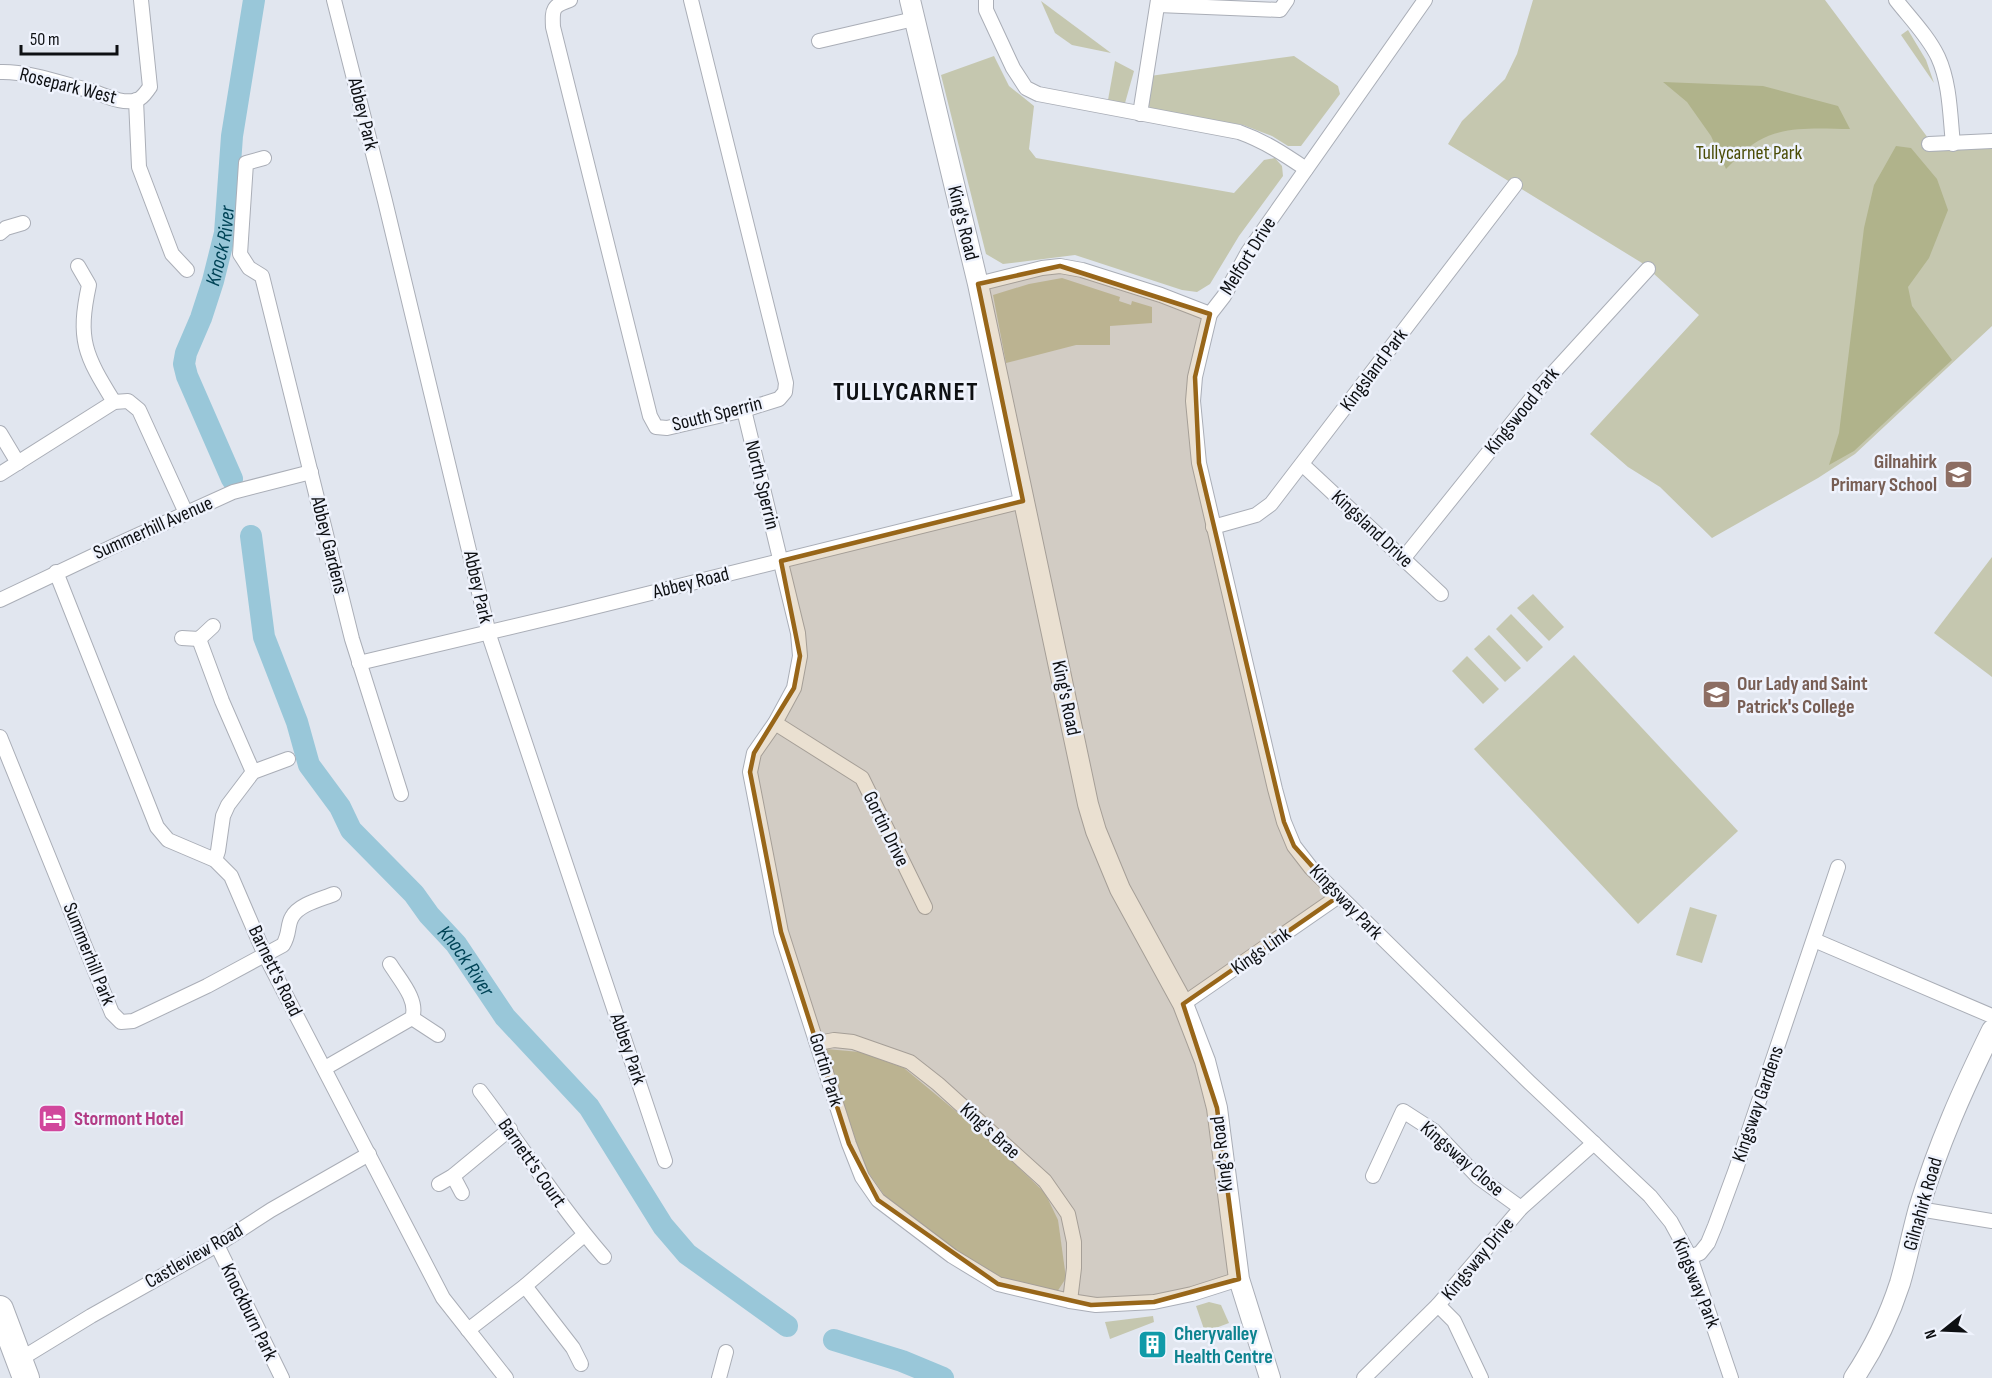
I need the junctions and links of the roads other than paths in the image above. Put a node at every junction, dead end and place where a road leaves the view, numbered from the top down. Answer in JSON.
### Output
{"nodes":[{"id":1,"x":141,"y":0,"type":"edge"},
{"id":2,"x":334,"y":0,"type":"edge"},
{"id":3,"x":570,"y":0,"type":"edge"},
{"id":4,"x":691,"y":0,"type":"edge"},
{"id":5,"x":986,"y":0,"type":"edge"},
{"id":6,"x":1287,"y":0,"type":"edge"},
{"id":7,"x":1425,"y":0,"type":"edge"},
{"id":8,"x":1896,"y":0,"type":"edge"},
{"id":9,"x":1158,"y":2,"type":"edge"},
{"id":10,"x":912,"y":9,"type":"edge"},
{"id":11,"x":819,"y":41,"type":"dead end"},
{"id":12,"x":0,"y":72,"type":"edge"},
{"id":13,"x":136,"y":100,"type":"junction"},
{"id":14,"x":1140,"y":114,"type":"junction"},
{"id":15,"x":1992,"y":141,"type":"edge"},
{"id":16,"x":1929,"y":144,"type":"dead end"},
{"id":17,"x":1953,"y":144,"type":"junction"},
{"id":18,"x":264,"y":158,"type":"dead end"},
{"id":19,"x":1306,"y":169,"type":"junction"},
{"id":20,"x":1515,"y":185,"type":"dead end"},
{"id":21,"x":23,"y":223,"type":"dead end"},
{"id":22,"x":0,"y":233,"type":"edge"},
{"id":23,"x":78,"y":266,"type":"dead end"},
{"id":24,"x":1648,"y":269,"type":"dead end"},
{"id":25,"x":188,"y":270,"type":"dead end"},
{"id":26,"x":978,"y":284,"type":"junction"},
{"id":27,"x":1210,"y":314,"type":"junction"},
{"id":28,"x":114,"y":402,"type":"junction"},
{"id":29,"x":744,"y":410,"type":"junction"},
{"id":30,"x":0,"y":433,"type":"edge"},
{"id":31,"x":18,"y":463,"type":"junction"},
{"id":32,"x":1303,"y":465,"type":"junction"},
{"id":33,"x":311,"y":472,"type":"junction"},
{"id":34,"x":0,"y":474,"type":"edge"},
{"id":35,"x":1023,"y":501,"type":"junction"},
{"id":36,"x":186,"y":513,"type":"junction"},
{"id":37,"x":1214,"y":527,"type":"junction"},
{"id":38,"x":1403,"y":559,"type":"junction"},
{"id":39,"x":781,"y":561,"type":"junction"},
{"id":40,"x":56,"y":572,"type":"junction"},
{"id":41,"x":1441,"y":594,"type":"dead end"},
{"id":42,"x":0,"y":600,"type":"edge"},
{"id":43,"x":213,"y":626,"type":"dead end"},
{"id":44,"x":488,"y":632,"type":"junction"},
{"id":45,"x":182,"y":639,"type":"dead end"},
{"id":46,"x":199,"y":639,"type":"junction"},
{"id":47,"x":360,"y":663,"type":"junction"},
{"id":48,"x":775,"y":723,"type":"junction"},
{"id":49,"x":0,"y":737,"type":"edge"},
{"id":50,"x":288,"y":759,"type":"dead end"},
{"id":51,"x":253,"y":772,"type":"junction"},
{"id":52,"x":401,"y":794,"type":"dead end"},
{"id":53,"x":215,"y":860,"type":"junction"},
{"id":54,"x":1838,"y":867,"type":"dead end"},
{"id":55,"x":334,"y":894,"type":"dead end"},
{"id":56,"x":1339,"y":896,"type":"junction"},
{"id":57,"x":925,"y":907,"type":"dead end"},
{"id":58,"x":1814,"y":940,"type":"junction"},
{"id":59,"x":265,"y":955,"type":"junction"},
{"id":60,"x":390,"y":964,"type":"dead end"},
{"id":61,"x":1183,"y":1004,"type":"junction"},
{"id":62,"x":1992,"y":1016,"type":"edge"},
{"id":63,"x":412,"y":1018,"type":"junction"},
{"id":64,"x":1992,"y":1030,"type":"edge"},
{"id":65,"x":438,"y":1035,"type":"dead end"},
{"id":66,"x":818,"y":1043,"type":"junction"},
{"id":67,"x":325,"y":1068,"type":"junction"},
{"id":68,"x":480,"y":1091,"type":"dead end"},
{"id":69,"x":510,"y":1130,"type":"junction"},
{"id":70,"x":1594,"y":1143,"type":"junction"},
{"id":71,"x":369,"y":1154,"type":"junction"},
{"id":72,"x":665,"y":1161,"type":"dead end"},
{"id":73,"x":453,"y":1176,"type":"junction"},
{"id":74,"x":1373,"y":1176,"type":"dead end"},
{"id":75,"x":439,"y":1184,"type":"dead end"},
{"id":76,"x":462,"y":1193,"type":"dead end"},
{"id":77,"x":1521,"y":1208,"type":"junction"},
{"id":78,"x":1919,"y":1209,"type":"junction"},
{"id":79,"x":1992,"y":1221,"type":"edge"},
{"id":80,"x":585,"y":1234,"type":"junction"},
{"id":81,"x":217,"y":1245,"type":"junction"},
{"id":82,"x":604,"y":1257,"type":"dead end"},
{"id":83,"x":1690,"y":1257,"type":"junction"},
{"id":84,"x":1239,"y":1279,"type":"junction"},
{"id":85,"x":525,"y":1286,"type":"junction"},
{"id":86,"x":1070,"y":1301,"type":"junction"},
{"id":87,"x":1438,"y":1305,"type":"junction"},
{"id":88,"x":0,"y":1309,"type":"edge"},
{"id":89,"x":468,"y":1330,"type":"junction"},
{"id":90,"x":585,"y":1340,"type":"dead end"},
{"id":91,"x":573,"y":1348,"type":"junction"},
{"id":92,"x":726,"y":1352,"type":"dead end"},
{"id":93,"x":581,"y":1364,"type":"dead end"},
{"id":94,"x":23,"y":1369,"type":"edge"},
{"id":95,"x":722,"y":1377,"type":"edge"},
{"id":96,"x":282,"y":1378,"type":"edge"},
{"id":97,"x":504,"y":1378,"type":"edge"},
{"id":98,"x":1270,"y":1378,"type":"edge"},
{"id":99,"x":1364,"y":1378,"type":"edge"},
{"id":100,"x":1481,"y":1378,"type":"edge"},
{"id":101,"x":1731,"y":1378,"type":"edge"},
{"id":102,"x":1854,"y":1378,"type":"edge"}],
"edges":[{"from":1,"to":13,"type":"street","name":"Rosepark West"},
{"from":2,"to":44,"type":"street","name":"Abbey Park"},
{"from":3,"to":29,"type":"street","name":"South Sperrin"},
{"from":4,"to":29,"type":"street","name":"South Sperrin"},
{"from":5,"to":14,"type":"street"},
{"from":6,"to":9,"type":"street"},
{"from":7,"to":19,"type":"street","name":"Melfort Drive"},
{"from":8,"to":17,"type":"street"},
{"from":9,"to":14,"type":"street"},
{"from":10,"to":11,"type":"street"},
{"from":10,"to":26,"type":"street","name":"King's Road"},
{"from":12,"to":13,"type":"street","name":"Rosepark West"},
{"from":13,"to":25,"type":"street","name":"Rosepark West"},
{"from":14,"to":19,"type":"street"},
{"from":15,"to":17,"type":"street"},
{"from":16,"to":17,"type":"street"},
{"from":18,"to":33,"type":"street","name":"Abbey Gardens"},
{"from":19,"to":27,"type":"street","name":"Melfort Drive"},
{"from":20,"to":32,"type":"street","name":"Kingsland Park"},
{"from":21,"to":22,"type":"street"},
{"from":23,"to":28,"type":"street"},
{"from":24,"to":38,"type":"street","name":"Kingswood Park"},
{"from":26,"to":27,"type":"street","name":"Melfort Drive"},
{"from":26,"to":35,"type":"street","name":"King's Road"},
{"from":27,"to":37,"type":"street","name":"Kingsway Park"},
{"from":28,"to":31,"type":"street"},
{"from":28,"to":36,"type":"street"},
{"from":29,"to":39,"type":"street","name":"North Sperrin"},
{"from":30,"to":31,"type":"street"},
{"from":31,"to":34,"type":"street"},
{"from":32,"to":37,"type":"street","name":"Kingsland Park"},
{"from":32,"to":38,"type":"street","name":"Kingsland Drive"},
{"from":33,"to":36,"type":"street","name":"Summerhill Avenue"},
{"from":33,"to":47,"type":"street","name":"Abbey Gardens"},
{"from":35,"to":39,"type":"street","name":"Abbey Road"},
{"from":35,"to":61,"type":"street","name":"King's Road"},
{"from":36,"to":40,"type":"street","name":"Summerhill Avenue"},
{"from":37,"to":56,"type":"street","name":"Kingsway Park"},
{"from":38,"to":41,"type":"street","name":"Kingsland Drive"},
{"from":39,"to":44,"type":"street","name":"Abbey Road"},
{"from":39,"to":48,"type":"street","name":"Gortin Park"},
{"from":40,"to":42,"type":"street","name":"Summerhill Avenue"},
{"from":40,"to":53,"type":"street","name":"Barnett's Road"},
{"from":43,"to":46,"type":"street"},
{"from":44,"to":47,"type":"street","name":"Abbey Road"},
{"from":44,"to":72,"type":"street","name":"Abbey Park"},
{"from":45,"to":46,"type":"street"},
{"from":46,"to":51,"type":"street"},
{"from":47,"to":52,"type":"street","name":"Abbey Gardens"},
{"from":48,"to":57,"type":"street","name":"Gortin Drive"},
{"from":48,"to":66,"type":"street","name":"Gortin Park"},
{"from":49,"to":59,"type":"street","name":"Summerhill Park"},
{"from":50,"to":51,"type":"street"},
{"from":51,"to":53,"type":"street"},
{"from":53,"to":59,"type":"street","name":"Barnett's Road"},
{"from":54,"to":58,"type":"street","name":"Kingsway Gardens"},
{"from":55,"to":59,"type":"street"},
{"from":56,"to":61,"type":"street","name":"Kings Link"},
{"from":56,"to":70,"type":"street","name":"Kingsway Park"},
{"from":58,"to":62,"type":"street"},
{"from":58,"to":83,"type":"street","name":"Kingsway Gardens"},
{"from":59,"to":67,"type":"street","name":"Barnett's Road"},
{"from":60,"to":63,"type":"street"},
{"from":61,"to":84,"type":"street","name":"King's Road"},
{"from":63,"to":65,"type":"street"},
{"from":63,"to":67,"type":"street"},
{"from":64,"to":78,"type":"street","name":"Gilnahirk Road"},
{"from":66,"to":86,"type":"street","name":"Gortin Park"},
{"from":66,"to":86,"type":"street","name":"King's Brae"},
{"from":67,"to":71,"type":"street","name":"Barnett's Road"},
{"from":68,"to":69,"type":"street","name":"Barnett's Court"},
{"from":69,"to":73,"type":"street"},
{"from":69,"to":80,"type":"street","name":"Barnett's Court"},
{"from":70,"to":77,"type":"street","name":"Kingsway Drive"},
{"from":70,"to":83,"type":"street","name":"Kingsway Park"},
{"from":71,"to":81,"type":"street","name":"Castleview Road"},
{"from":71,"to":89,"type":"street","name":"Barnett's Road"},
{"from":73,"to":75,"type":"street"},
{"from":73,"to":76,"type":"street"},
{"from":74,"to":77,"type":"street","name":"Kingsway Close"},
{"from":77,"to":87,"type":"street","name":"Kingsway Drive"},
{"from":78,"to":79,"type":"street"},
{"from":78,"to":102,"type":"street","name":"Gilnahirk Road"},
{"from":80,"to":82,"type":"street","name":"Barnett's Court"},
{"from":80,"to":85,"type":"street"},
{"from":81,"to":94,"type":"street","name":"Castleview Road"},
{"from":81,"to":96,"type":"street","name":"Knockburn Park"},
{"from":83,"to":101,"type":"street","name":"Kingsway Park"},
{"from":84,"to":86,"type":"street","name":"Gortin Park"},
{"from":84,"to":98,"type":"street","name":"King's Road"},
{"from":85,"to":89,"type":"street"},
{"from":85,"to":91,"type":"street"},
{"from":87,"to":99,"type":"street","name":"Kingsway Drive"},
{"from":87,"to":100,"type":"street"},
{"from":88,"to":94,"type":"highway"},
{"from":89,"to":97,"type":"street","name":"Barnett's Road"},
{"from":90,"to":91,"type":"street"},
{"from":91,"to":93,"type":"street"},
{"from":92,"to":95,"type":"street"}]}
